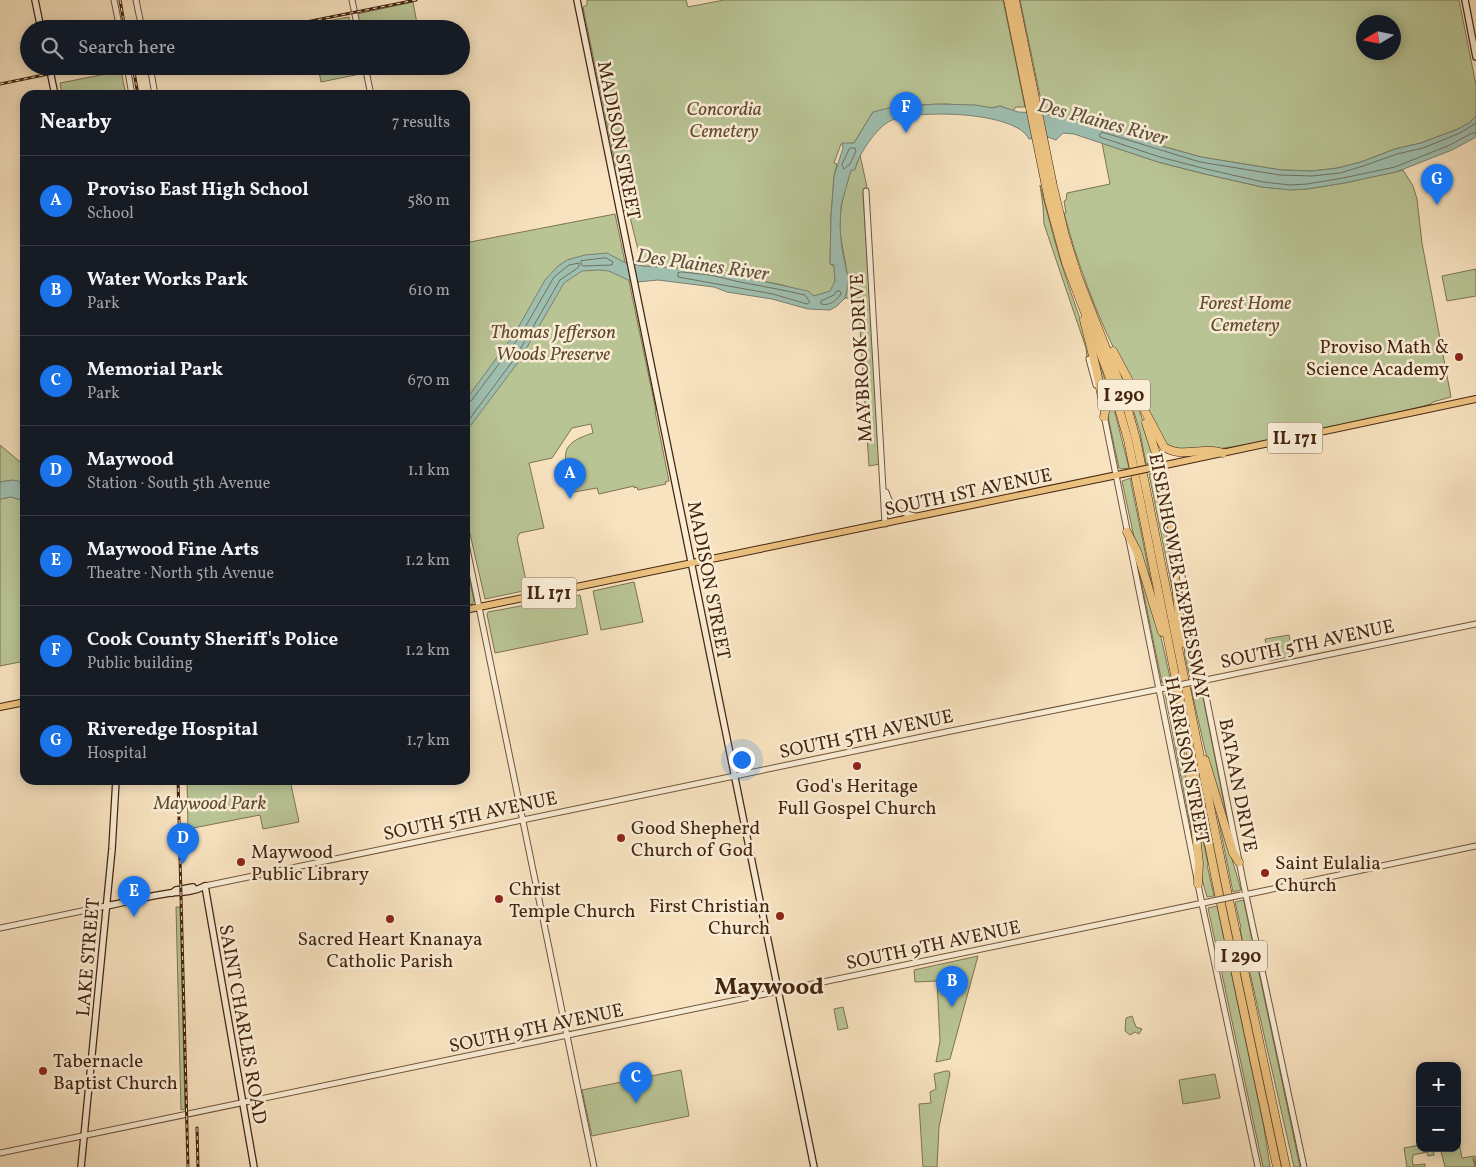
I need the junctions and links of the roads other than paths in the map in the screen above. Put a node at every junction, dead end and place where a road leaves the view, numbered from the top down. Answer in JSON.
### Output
{"nodes":[{"id":1,"x":35,"y":0,"type":"edge"},
{"id":2,"x":114,"y":0,"type":"edge"},
{"id":3,"x":136,"y":0,"type":"edge"},
{"id":4,"x":352,"y":0,"type":"edge"},
{"id":5,"x":576,"y":0,"type":"edge"},
{"id":6,"x":1008,"y":0,"type":"edge"},
{"id":7,"x":1015,"y":0,"type":"edge"},
{"id":8,"x":1465,"y":0,"type":"edge"},
{"id":9,"x":39,"y":20,"type":"edge"},
{"id":10,"x":118,"y":20,"type":"edge"},
{"id":11,"x":140,"y":20,"type":"edge"},
{"id":12,"x":356,"y":20,"type":"edge"},
{"id":13,"x":1476,"y":57,"type":"edge"},
{"id":14,"x":51,"y":75,"type":"edge"},
{"id":15,"x":129,"y":75,"type":"edge"},
{"id":16,"x":152,"y":75,"type":"edge"},
{"id":17,"x":367,"y":75,"type":"edge"},
{"id":18,"x":54,"y":90,"type":"edge"},
{"id":19,"x":131,"y":90,"type":"edge"},
{"id":20,"x":155,"y":90,"type":"edge"},
{"id":21,"x":370,"y":90,"type":"edge"},
{"id":22,"x":1033,"y":107,"type":"junction"},
{"id":23,"x":1039,"y":138,"type":"junction"},
{"id":24,"x":866,"y":191,"type":"dead end"},
{"id":25,"x":1081,"y":303,"type":"junction"},
{"id":26,"x":1104,"y":339,"type":"junction"},
{"id":27,"x":1090,"y":359,"type":"dead end"},
{"id":28,"x":1476,"y":398,"type":"edge"},
{"id":29,"x":1140,"y":405,"type":"junction"},
{"id":30,"x":1104,"y":417,"type":"junction"},
{"id":31,"x":1223,"y":453,"type":"junction"},
{"id":32,"x":1158,"y":467,"type":"junction"},
{"id":33,"x":1119,"y":475,"type":"junction"},
{"id":34,"x":883,"y":482,"type":"junction"},
{"id":35,"x":918,"y":517,"type":"junction"},
{"id":36,"x":886,"y":524,"type":"junction"},
{"id":37,"x":1172,"y":527,"type":"junction"},
{"id":38,"x":1127,"y":532,"type":"junction"},
{"id":39,"x":470,"y":562,"type":"edge"},
{"id":40,"x":692,"y":563,"type":"junction"},
{"id":41,"x":480,"y":607,"type":"junction"},
{"id":42,"x":470,"y":609,"type":"edge"},
{"id":43,"x":1476,"y":624,"type":"edge"},
{"id":44,"x":1169,"y":645,"type":"junction"},
{"id":45,"x":1180,"y":658,"type":"junction"},
{"id":46,"x":1200,"y":681,"type":"junction"},
{"id":47,"x":1162,"y":688,"type":"junction"},
{"id":48,"x":20,"y":703,"type":"edge"},
{"id":49,"x":0,"y":707,"type":"edge"},
{"id":50,"x":1188,"y":742,"type":"junction"},
{"id":51,"x":1198,"y":745,"type":"junction"},
{"id":52,"x":734,"y":776,"type":"junction"},
{"id":53,"x":116,"y":785,"type":"edge"},
{"id":54,"x":523,"y":820,"type":"junction"},
{"id":55,"x":1476,"y":846,"type":"edge"},
{"id":56,"x":1239,"y":862,"type":"junction"},
{"id":57,"x":1198,"y":884,"type":"junction"},
{"id":58,"x":205,"y":886,"type":"junction"},
{"id":59,"x":1243,"y":895,"type":"junction"},
{"id":60,"x":1202,"y":904,"type":"junction"},
{"id":61,"x":106,"y":906,"type":"junction"},
{"id":62,"x":0,"y":928,"type":"edge"},
{"id":63,"x":778,"y":992,"type":"junction"},
{"id":64,"x":566,"y":1036,"type":"junction"},
{"id":65,"x":242,"y":1104,"type":"junction"},
{"id":66,"x":84,"y":1136,"type":"junction"},
{"id":67,"x":1271,"y":1138,"type":"junction"},
{"id":68,"x":0,"y":1153,"type":"edge"},
{"id":69,"x":81,"y":1167,"type":"edge"},
{"id":70,"x":254,"y":1167,"type":"edge"},
{"id":71,"x":594,"y":1167,"type":"edge"},
{"id":72,"x":814,"y":1167,"type":"edge"},
{"id":73,"x":1258,"y":1167,"type":"edge"},
{"id":74,"x":1272,"y":1167,"type":"edge"},
{"id":75,"x":1277,"y":1167,"type":"edge"},
{"id":76,"x":1286,"y":1167,"type":"edge"},
{"id":77,"x":1304,"y":1167,"type":"edge"}],
"edges":[{"from":1,"to":9,"type":"main road"},
{"from":2,"to":10,"type":"street"},
{"from":3,"to":11,"type":"street"},
{"from":4,"to":12,"type":"street"},
{"from":5,"to":40,"type":"main road","name":"MADISON STREET"},
{"from":6,"to":22,"type":"highway","name":"EISENHOWER EXPRESSWAY","number":"I 290"},
{"from":7,"to":22,"type":"highway","name":"EISENHOWER EXPRESSWAY","number":"I 290"},
{"from":8,"to":13,"type":"main road"},
{"from":14,"to":18,"type":"main road"},
{"from":15,"to":19,"type":"street"},
{"from":16,"to":20,"type":"street"},
{"from":17,"to":21,"type":"street"},
{"from":22,"to":23,"type":"highway","name":"EISENHOWER EXPRESSWAY","number":"I 290"},
{"from":23,"to":25,"type":"highway","name":"EISENHOWER EXPRESSWAY","number":"I 290"},
{"from":23,"to":26,"type":"highway","name":"EISENHOWER EXPRESSWAY","number":"I 290"},
{"from":24,"to":34,"type":"street","name":"MAYBROOK DRIVE"},
{"from":25,"to":30,"type":"highway"},
{"from":25,"to":44,"type":"highway","name":"EISENHOWER EXPRESSWAY","number":"I 290"},
{"from":26,"to":29,"type":"highway"},
{"from":26,"to":45,"type":"highway","name":"EISENHOWER EXPRESSWAY","number":"I 290"},
{"from":27,"to":30,"type":"street","name":"HARRISON STREET"},
{"from":28,"to":31,"type":"main road","name":"SOUTH 1ST AVENUE","number":"IL 171"},
{"from":29,"to":31,"type":"highway"},
{"from":29,"to":32,"type":"highway"},
{"from":30,"to":33,"type":"street","name":"HARRISON STREET"},
{"from":31,"to":32,"type":"main road","name":"SOUTH 1ST AVENUE","number":"IL 171"},
{"from":32,"to":33,"type":"main road","name":"SOUTH 1ST AVENUE","number":"IL 171","bridge":true},
{"from":32,"to":37,"type":"street","name":"BATAAN DRIVE"},
{"from":33,"to":35,"type":"main road","name":"SOUTH 1ST AVENUE","number":"IL 171"},
{"from":33,"to":38,"type":"street","name":"HARRISON STREET"},
{"from":34,"to":35,"type":"street"},
{"from":34,"to":36,"type":"street","name":"MAYBROOK DRIVE"},
{"from":35,"to":36,"type":"main road","name":"SOUTH 1ST AVENUE","number":"IL 171"},
{"from":36,"to":40,"type":"main road","name":"SOUTH 1ST AVENUE","number":"IL 171"},
{"from":37,"to":45,"type":"highway"},
{"from":37,"to":46,"type":"street","name":"BATAAN DRIVE"},
{"from":38,"to":44,"type":"highway"},
{"from":38,"to":47,"type":"street","name":"HARRISON STREET"},
{"from":39,"to":41,"type":"street"},
{"from":40,"to":41,"type":"main road","name":"SOUTH 1ST AVENUE","number":"IL 171"},
{"from":40,"to":52,"type":"main road","name":"MADISON STREET"},
{"from":41,"to":42,"type":"main road","name":"SOUTH 1ST AVENUE","number":"IL 171"},
{"from":41,"to":54,"type":"street"},
{"from":43,"to":46,"type":"street","name":"SOUTH 5TH AVENUE"},
{"from":44,"to":50,"type":"highway","name":"EISENHOWER EXPRESSWAY","number":"I 290"},
{"from":45,"to":51,"type":"highway","name":"EISENHOWER EXPRESSWAY","number":"I 290"},
{"from":46,"to":47,"type":"street","name":"SOUTH 5TH AVENUE","bridge":true},
{"from":46,"to":56,"type":"street","name":"BATAAN DRIVE"},
{"from":47,"to":52,"type":"street","name":"SOUTH 5TH AVENUE"},
{"from":47,"to":57,"type":"street","name":"HARRISON STREET"},
{"from":48,"to":49,"type":"main road"},
{"from":50,"to":57,"type":"highway"},
{"from":50,"to":67,"type":"highway","name":"EISENHOWER EXPRESSWAY","number":"I 290"},
{"from":51,"to":56,"type":"highway"},
{"from":51,"to":76,"type":"highway","name":"EISENHOWER EXPRESSWAY","number":"I 290"},
{"from":52,"to":54,"type":"street","name":"SOUTH 5TH AVENUE"},
{"from":52,"to":63,"type":"main road","name":"MADISON STREET"},
{"from":53,"to":61,"type":"main road","name":"LAKE STREET"},
{"from":54,"to":58,"type":"street","name":"SOUTH 5TH AVENUE"},
{"from":54,"to":64,"type":"street"},
{"from":55,"to":59,"type":"street","name":"SOUTH 9TH AVENUE"},
{"from":56,"to":59,"type":"street","name":"BATAAN DRIVE"},
{"from":57,"to":60,"type":"street","name":"HARRISON STREET"},
{"from":58,"to":61,"type":"main road","name":"SOUTH 5TH AVENUE"},
{"from":58,"to":65,"type":"main road","name":"SAINT CHARLES ROAD"},
{"from":59,"to":60,"type":"street","name":"SOUTH 9TH AVENUE","bridge":true},
{"from":59,"to":77,"type":"street","name":"BATAAN DRIVE"},
{"from":60,"to":63,"type":"street","name":"SOUTH 9TH AVENUE"},
{"from":60,"to":73,"type":"street","name":"HARRISON STREET"},
{"from":61,"to":62,"type":"street"},
{"from":61,"to":66,"type":"main road","name":"LAKE STREET"},
{"from":63,"to":64,"type":"street","name":"SOUTH 9TH AVENUE"},
{"from":63,"to":72,"type":"main road","name":"MADISON STREET"},
{"from":64,"to":65,"type":"street","name":"SOUTH 9TH AVENUE"},
{"from":64,"to":71,"type":"street"},
{"from":65,"to":66,"type":"street","name":"SOUTH 9TH AVENUE"},
{"from":65,"to":70,"type":"main road","name":"SAINT CHARLES ROAD"},
{"from":66,"to":68,"type":"street","name":"SOUTH 9TH AVENUE"},
{"from":66,"to":69,"type":"main road","name":"LAKE STREET"},
{"from":67,"to":74,"type":"highway"},
{"from":67,"to":75,"type":"highway","name":"EISENHOWER EXPRESSWAY","number":"I 290"}]}
